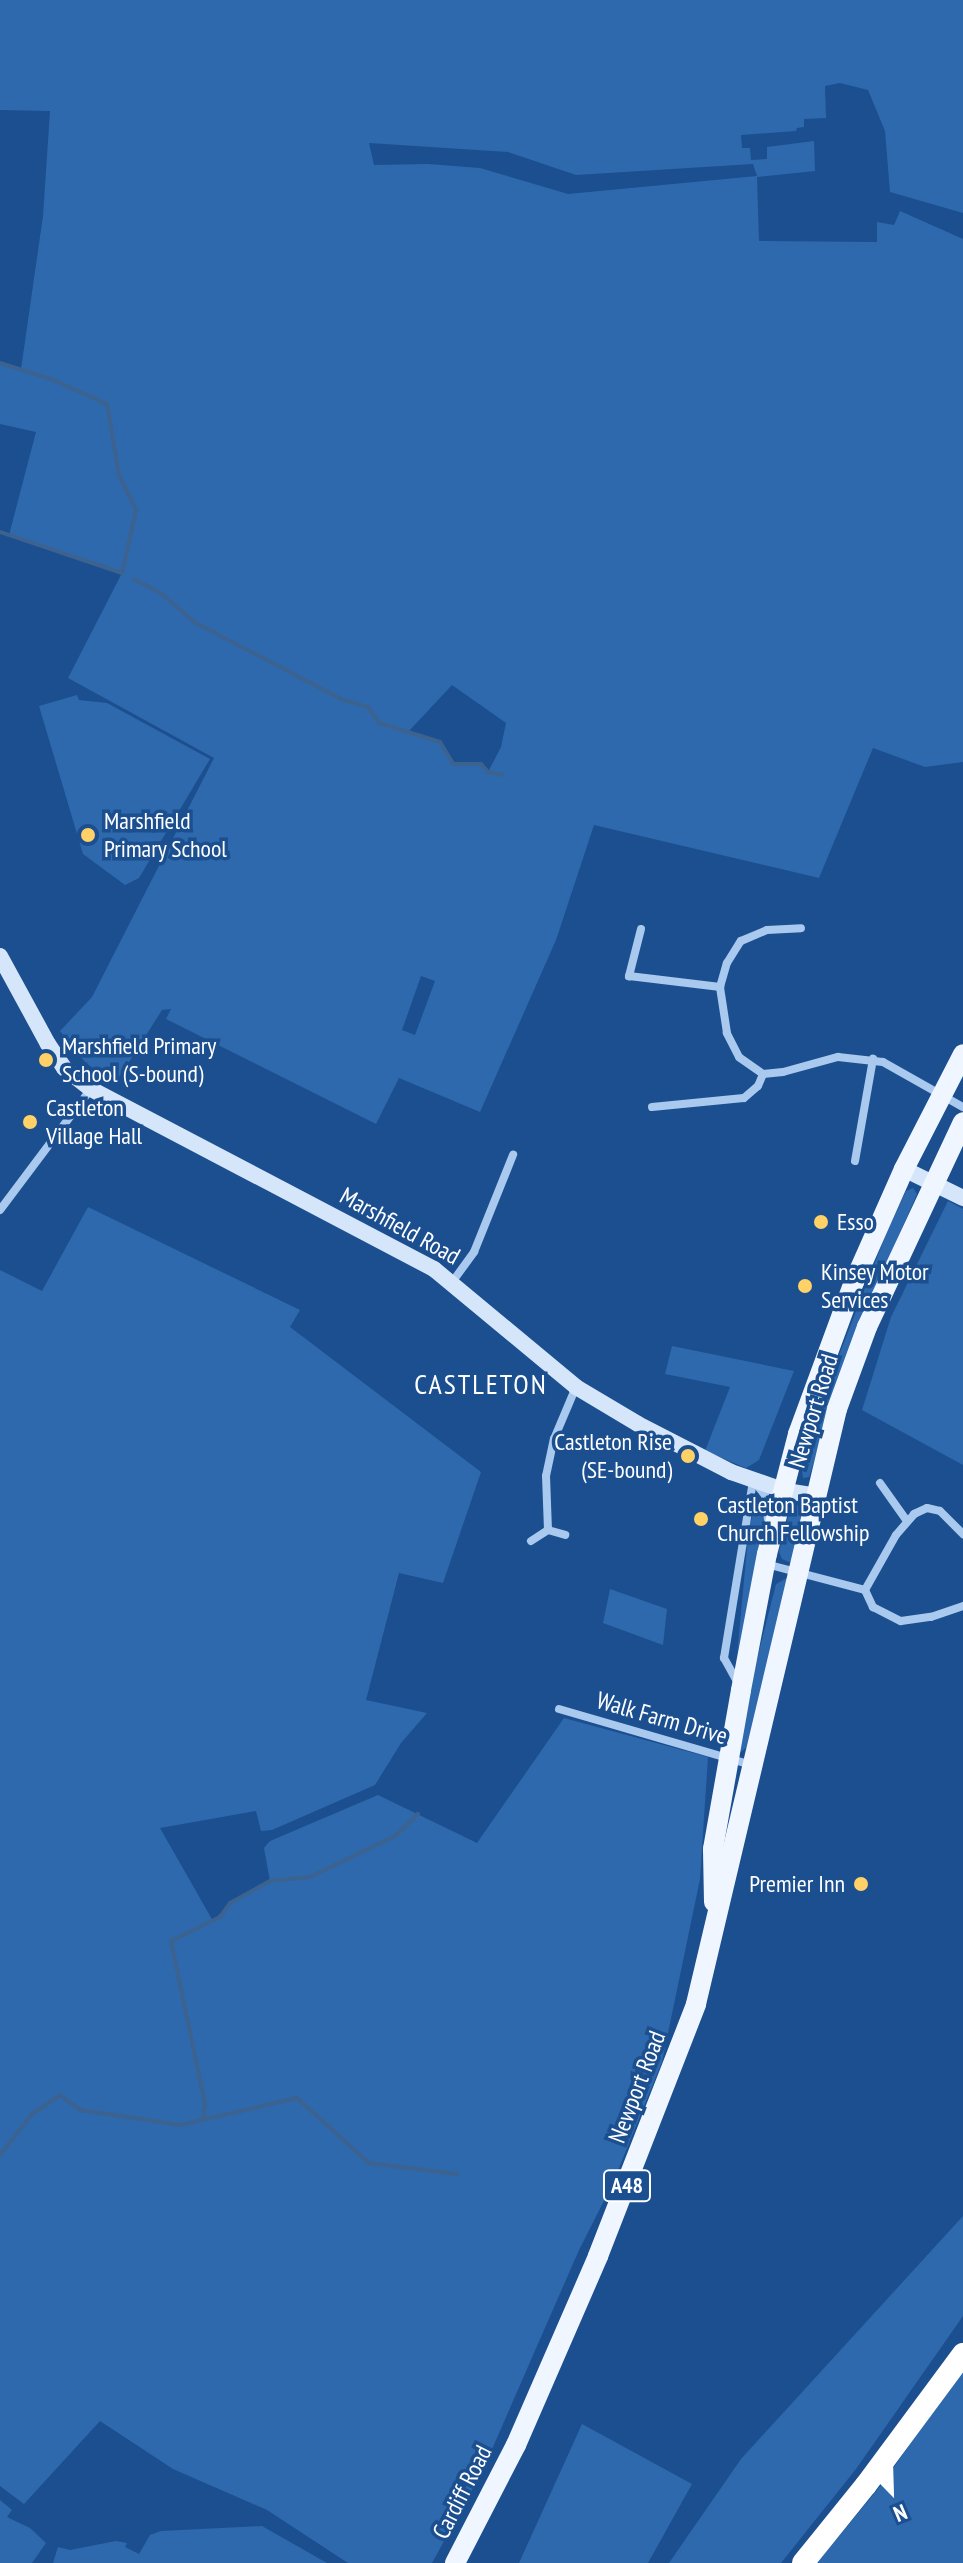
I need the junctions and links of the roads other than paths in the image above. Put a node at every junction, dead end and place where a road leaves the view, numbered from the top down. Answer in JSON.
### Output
{"nodes":[{"id":1,"x":801,"y":928,"type":"dead end"},
{"id":2,"x":641,"y":929,"type":"dead end"},
{"id":3,"x":0,"y":956,"type":"edge"},
{"id":4,"x":6,"y":978,"type":"edge"},
{"id":5,"x":720,"y":987,"type":"junction"},
{"id":6,"x":963,"y":1054,"type":"edge"},
{"id":7,"x":873,"y":1059,"type":"junction"},
{"id":8,"x":763,"y":1074,"type":"junction"},
{"id":9,"x":91,"y":1089,"type":"junction"},
{"id":10,"x":942,"y":1096,"type":"junction"},
{"id":11,"x":652,"y":1107,"type":"dead end"},
{"id":12,"x":963,"y":1107,"type":"edge"},
{"id":13,"x":963,"y":1122,"type":"edge"},
{"id":14,"x":513,"y":1155,"type":"dead end"},
{"id":15,"x":855,"y":1161,"type":"dead end"},
{"id":16,"x":904,"y":1169,"type":"junction"},
{"id":17,"x":936,"y":1185,"type":"junction"},
{"id":18,"x":963,"y":1198,"type":"edge"},
{"id":19,"x":0,"y":1210,"type":"edge"},
{"id":20,"x":453,"y":1281,"type":"junction"},
{"id":21,"x":576,"y":1387,"type":"junction"},
{"id":22,"x":753,"y":1480,"type":"junction"},
{"id":23,"x":880,"y":1483,"type":"dead end"},
{"id":24,"x":786,"y":1491,"type":"junction"},
{"id":25,"x":816,"y":1496,"type":"junction"},
{"id":26,"x":907,"y":1521,"type":"junction"},
{"id":27,"x":548,"y":1530,"type":"junction"},
{"id":28,"x":963,"y":1534,"type":"edge"},
{"id":29,"x":565,"y":1535,"type":"dead end"},
{"id":30,"x":531,"y":1541,"type":"dead end"},
{"id":31,"x":766,"y":1559,"type":"junction"},
{"id":32,"x":801,"y":1573,"type":"junction"},
{"id":33,"x":865,"y":1590,"type":"junction"},
{"id":34,"x":963,"y":1606,"type":"edge"},
{"id":35,"x":741,"y":1690,"type":"junction"},
{"id":36,"x":559,"y":1709,"type":"dead end"},
{"id":37,"x":729,"y":1758,"type":"junction"},
{"id":38,"x":752,"y":1766,"type":"junction"},
{"id":39,"x":714,"y":1918,"type":"junction"},
{"id":40,"x":963,"y":2354,"type":"edge"},
{"id":41,"x":516,"y":2445,"type":"joint"},
{"id":42,"x":455,"y":2563,"type":"edge"},
{"id":43,"x":803,"y":2563,"type":"edge"}],
"edges":[{"from":1,"to":5,"type":"street"},
{"from":2,"to":5,"type":"street"},
{"from":3,"to":4,"type":"street","name":"Marshfield Road"},
{"from":4,"to":9,"type":"street","name":"Marshfield Road"},
{"from":5,"to":8,"type":"street"},
{"from":6,"to":10,"type":"main road","name":"Newport Road","number":"A48"},
{"from":7,"to":8,"type":"street"},
{"from":7,"to":10,"type":"street"},
{"from":7,"to":15,"type":"street"},
{"from":8,"to":11,"type":"street"},
{"from":9,"to":19,"type":"street"},
{"from":9,"to":20,"type":"street","name":"Marshfield Road"},
{"from":10,"to":12,"type":"street"},
{"from":10,"to":16,"type":"main road","name":"Newport Road","number":"A48"},
{"from":13,"to":17,"type":"main road","name":"Newport Road","number":"A48"},
{"from":14,"to":20,"type":"street"},
{"from":16,"to":17,"type":"street"},
{"from":16,"to":24,"type":"main road","name":"Newport Road","number":"A48"},
{"from":17,"to":18,"type":"street"},
{"from":17,"to":25,"type":"main road","name":"Newport Road","number":"A48"},
{"from":20,"to":21,"type":"street","name":"Marshfield Road"},
{"from":21,"to":22,"type":"street","name":"Marshfield Road"},
{"from":21,"to":27,"type":"street"},
{"from":22,"to":24,"type":"street","name":"Marshfield Road"},
{"from":22,"to":31,"type":"street"},
{"from":22,"to":35,"type":"street","name":"Newport Road"},
{"from":23,"to":26,"type":"street"},
{"from":24,"to":25,"type":"street","name":"Marshfield Road"},
{"from":24,"to":31,"type":"main road","name":"Newport Road","number":"A48"},
{"from":25,"to":32,"type":"main road","name":"Newport Road","number":"A48"},
{"from":26,"to":28,"type":"street"},
{"from":26,"to":33,"type":"street"},
{"from":27,"to":29,"type":"street"},
{"from":27,"to":30,"type":"street"},
{"from":31,"to":32,"type":"street"},
{"from":31,"to":35,"type":"main road","name":"Newport Road","number":"A48"},
{"from":32,"to":33,"type":"street"},
{"from":32,"to":38,"type":"main road","name":"Newport Road","number":"A48"},
{"from":33,"to":34,"type":"street"},
{"from":35,"to":37,"type":"main road","name":"Newport Road","number":"A48"},
{"from":36,"to":37,"type":"street","name":"Walk Farm Drive"},
{"from":37,"to":38,"type":"street","name":"Walk Farm Drive"},
{"from":37,"to":39,"type":"main road","name":"Newport Road","number":"A48"},
{"from":38,"to":39,"type":"main road","name":"Newport Road","number":"A48"},
{"from":39,"to":41,"type":"main road","name":"Newport Road","number":"A48"},
{"from":40,"to":43,"type":"highway"},
{"from":41,"to":42,"type":"main road","name":"Cardiff Road","number":"A48"}]}
